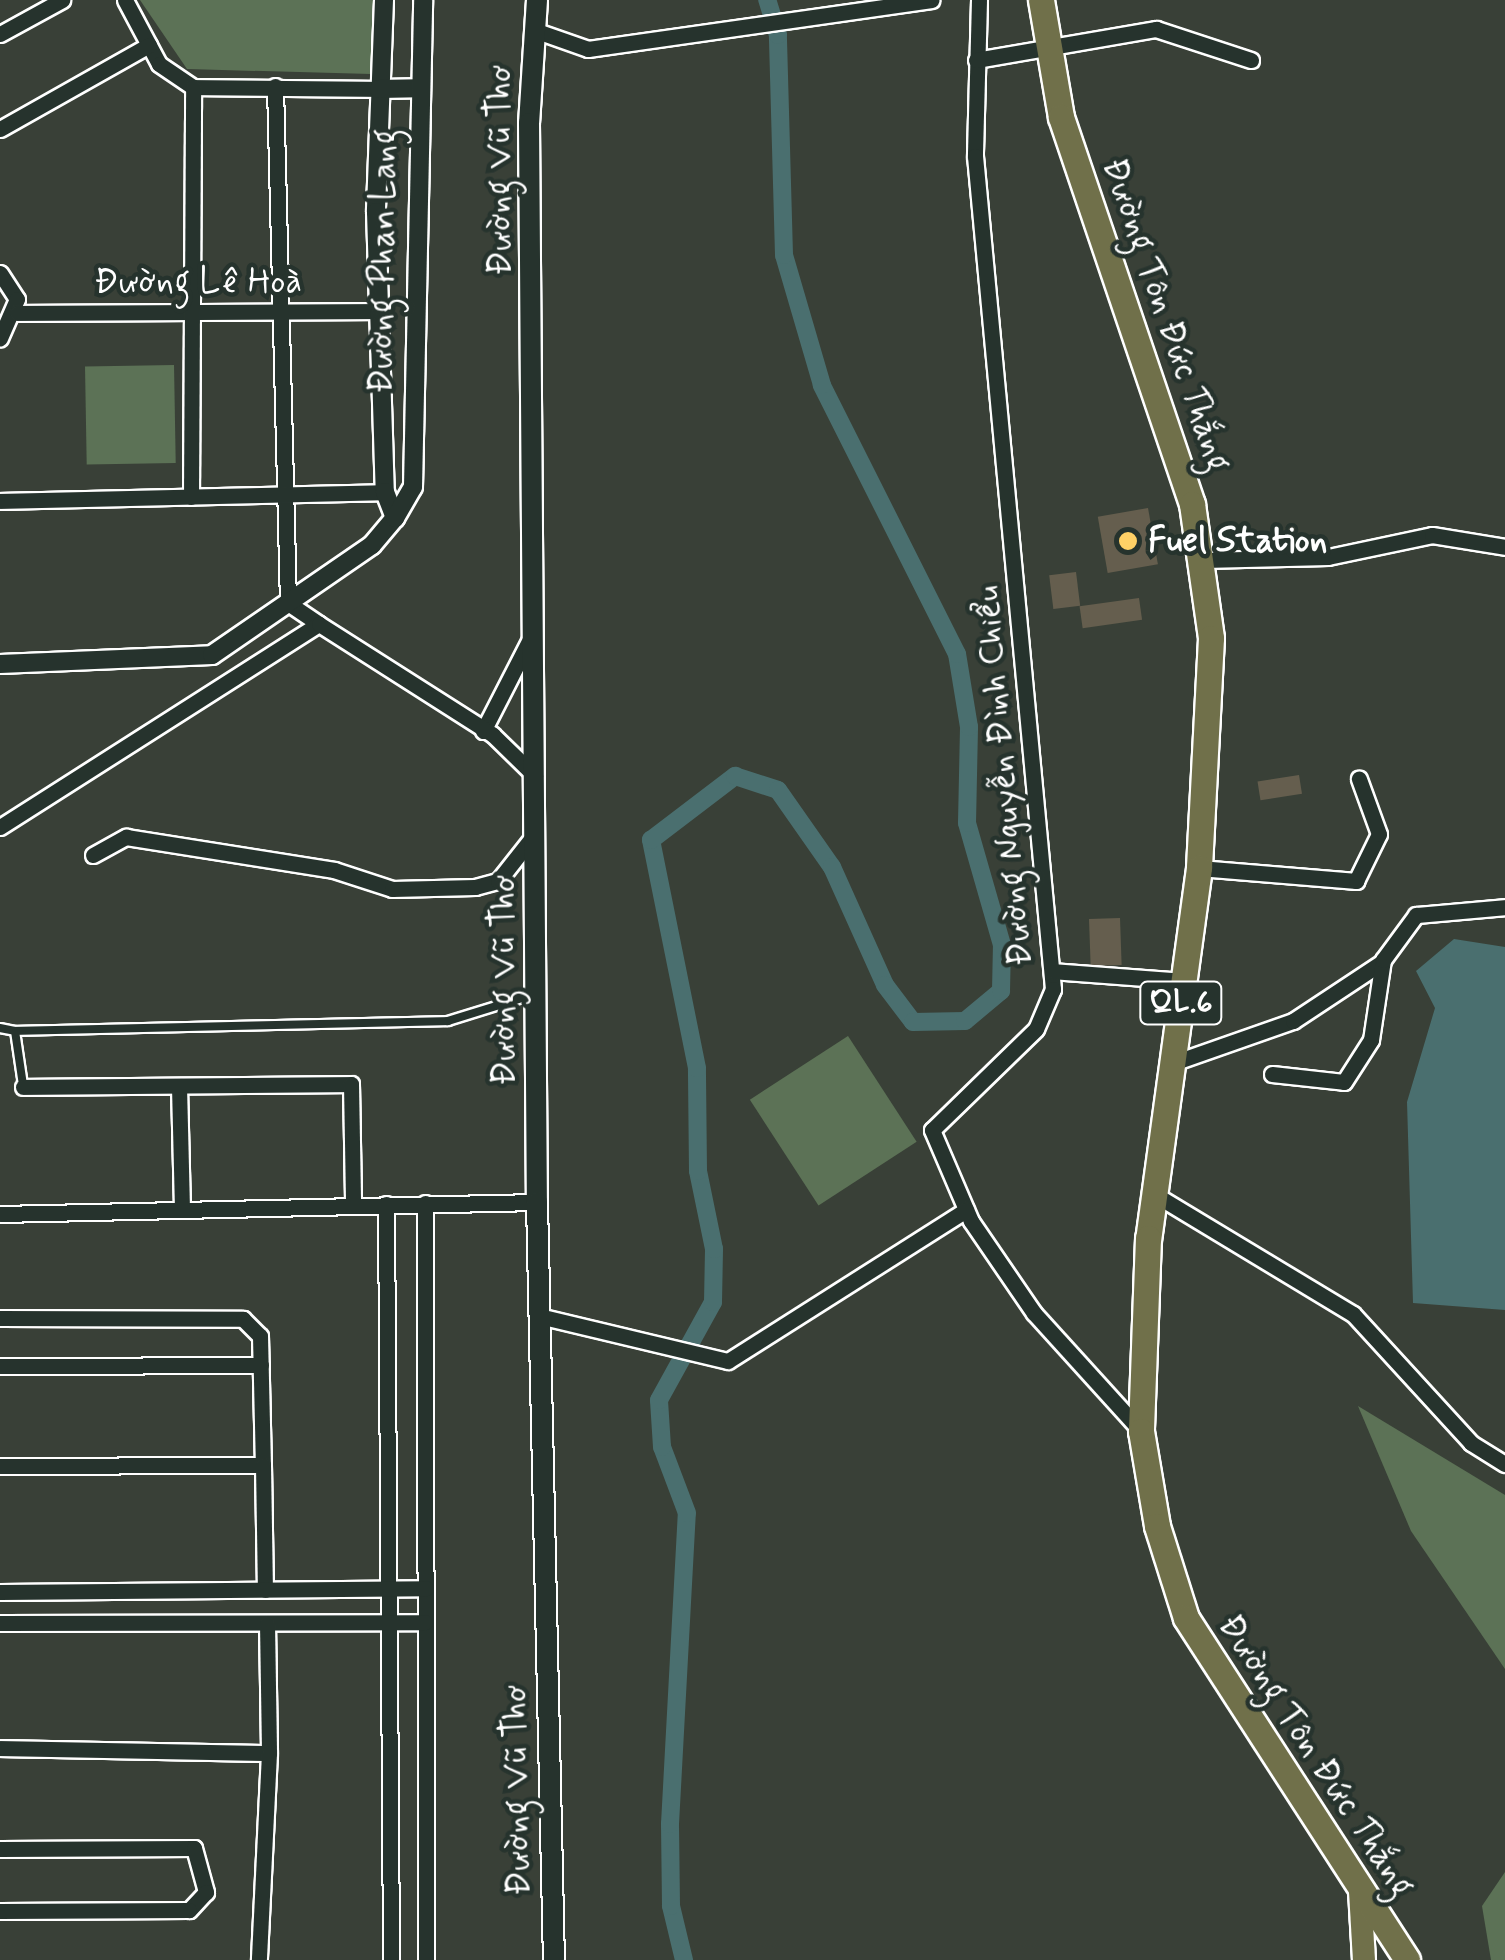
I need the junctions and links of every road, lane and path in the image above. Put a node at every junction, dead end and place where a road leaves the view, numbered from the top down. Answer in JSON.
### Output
{"nodes":[{"id":1,"x":62,"y":0,"type":"edge"},
{"id":2,"x":125,"y":0,"type":"edge"},
{"id":3,"x":384,"y":0,"type":"edge"},
{"id":4,"x":423,"y":0,"type":"edge"},
{"id":5,"x":538,"y":0,"type":"edge"},
{"id":6,"x":932,"y":0,"type":"edge"},
{"id":7,"x":978,"y":0,"type":"edge"},
{"id":8,"x":1040,"y":0,"type":"edge"},
{"id":9,"x":534,"y":30,"type":"junction"},
{"id":10,"x":0,"y":34,"type":"edge"},
{"id":11,"x":149,"y":45,"type":"junction"},
{"id":12,"x":1045,"y":50,"type":"junction"},
{"id":13,"x":976,"y":60,"type":"junction"},
{"id":14,"x":1250,"y":60,"type":"dead end"},
{"id":15,"x":275,"y":86,"type":"junction"},
{"id":16,"x":193,"y":87,"type":"junction"},
{"id":17,"x":418,"y":88,"type":"junction"},
{"id":18,"x":379,"y":89,"type":"junction"},
{"id":19,"x":0,"y":129,"type":"edge"},
{"id":20,"x":0,"y":273,"type":"edge"},
{"id":21,"x":413,"y":309,"type":"junction"},
{"id":22,"x":379,"y":310,"type":"junction"},
{"id":23,"x":280,"y":311,"type":"junction"},
{"id":24,"x":191,"y":312,"type":"junction"},
{"id":25,"x":17,"y":313,"type":"junction"},
{"id":26,"x":0,"y":338,"type":"edge"},
{"id":27,"x":385,"y":492,"type":"junction"},
{"id":28,"x":285,"y":494,"type":"junction"},
{"id":29,"x":191,"y":497,"type":"junction"},
{"id":30,"x":0,"y":501,"type":"edge"},
{"id":31,"x":395,"y":518,"type":"junction"},
{"id":32,"x":1505,"y":547,"type":"edge"},
{"id":33,"x":1203,"y":560,"type":"junction"},
{"id":34,"x":288,"y":602,"type":"junction"},
{"id":35,"x":318,"y":624,"type":"junction"},
{"id":36,"x":536,"y":626,"type":"junction"},
{"id":37,"x":0,"y":664,"type":"edge"},
{"id":38,"x":483,"y":732,"type":"junction"},
{"id":39,"x":536,"y":777,"type":"junction"},
{"id":40,"x":1360,"y":778,"type":"dead end"},
{"id":41,"x":0,"y":827,"type":"edge"},
{"id":42,"x":536,"y":833,"type":"junction"},
{"id":43,"x":93,"y":854,"type":"dead end"},
{"id":44,"x":1199,"y":868,"type":"junction"},
{"id":45,"x":1505,"y":907,"type":"edge"},
{"id":46,"x":1383,"y":960,"type":"junction"},
{"id":47,"x":1052,"y":971,"type":"junction"},
{"id":48,"x":1184,"y":981,"type":"junction"},
{"id":49,"x":536,"y":994,"type":"junction"},
{"id":50,"x":0,"y":1028,"type":"edge"},
{"id":51,"x":15,"y":1031,"type":"junction"},
{"id":52,"x":1173,"y":1063,"type":"junction"},
{"id":53,"x":1272,"y":1074,"type":"dead end"},
{"id":54,"x":179,"y":1086,"type":"junction"},
{"id":55,"x":22,"y":1088,"type":"joint"},
{"id":56,"x":1154,"y":1194,"type":"junction"},
{"id":57,"x":537,"y":1202,"type":"junction"},
{"id":58,"x":425,"y":1203,"type":"junction"},
{"id":59,"x":353,"y":1204,"type":"junction"},
{"id":60,"x":386,"y":1204,"type":"junction"},
{"id":61,"x":182,"y":1207,"type":"junction"},
{"id":62,"x":966,"y":1210,"type":"junction"},
{"id":63,"x":0,"y":1214,"type":"edge"},
{"id":64,"x":540,"y":1316,"type":"junction"},
{"id":65,"x":0,"y":1318,"type":"edge"},
{"id":66,"x":261,"y":1365,"type":"junction"},
{"id":67,"x":0,"y":1366,"type":"edge"},
{"id":68,"x":1142,"y":1431,"type":"junction"},
{"id":69,"x":263,"y":1464,"type":"junction"},
{"id":70,"x":1505,"y":1464,"type":"edge"},
{"id":71,"x":0,"y":1466,"type":"edge"},
{"id":72,"x":390,"y":1588,"type":"junction"},
{"id":73,"x":426,"y":1588,"type":"junction"},
{"id":74,"x":266,"y":1590,"type":"junction"},
{"id":75,"x":0,"y":1592,"type":"edge"},
{"id":76,"x":267,"y":1622,"type":"junction"},
{"id":77,"x":390,"y":1622,"type":"junction"},
{"id":78,"x":425,"y":1622,"type":"junction"},
{"id":79,"x":0,"y":1623,"type":"edge"},
{"id":80,"x":0,"y":1748,"type":"edge"},
{"id":81,"x":268,"y":1753,"type":"junction"},
{"id":82,"x":0,"y":1849,"type":"edge"},
{"id":83,"x":1360,"y":1891,"type":"junction"},
{"id":84,"x":0,"y":1910,"type":"edge"},
{"id":85,"x":260,"y":1960,"type":"edge"},
{"id":86,"x":391,"y":1960,"type":"edge"},
{"id":87,"x":426,"y":1960,"type":"edge"},
{"id":88,"x":554,"y":1960,"type":"edge"},
{"id":89,"x":1364,"y":1960,"type":"edge"},
{"id":90,"x":1407,"y":1960,"type":"edge"}],
"edges":[{"from":1,"to":10,"type":"street"},
{"from":2,"to":11,"type":"street"},
{"from":3,"to":18,"type":"street","name":"Đường Phan Lang"},
{"from":4,"to":17,"type":"street","name":"Đường Phan Lang"},
{"from":5,"to":9,"type":"main road","name":"Đường Vũ Thơ"},
{"from":6,"to":9,"type":"street"},
{"from":7,"to":13,"type":"street","name":"Đường Nguyễn Đình Chiểu"},
{"from":8,"to":12,"type":"highway","name":"Đường Tôn Đức Thắng","number":"QL.6"},
{"from":9,"to":36,"type":"main road","name":"Đường Vũ Thơ"},
{"from":11,"to":16,"type":"street"},
{"from":11,"to":19,"type":"street"},
{"from":12,"to":13,"type":"street"},
{"from":12,"to":14,"type":"street"},
{"from":12,"to":33,"type":"highway","name":"Đường Tôn Đức Thắng","number":"QL.6"},
{"from":13,"to":47,"type":"street","name":"Đường Nguyễn Đình Chiểu"},
{"from":15,"to":16,"type":"street"},
{"from":15,"to":18,"type":"street"},
{"from":15,"to":23,"type":"street"},
{"from":16,"to":24,"type":"street"},
{"from":17,"to":18,"type":"street"},
{"from":17,"to":21,"type":"street","name":"Đường Phan Lang"},
{"from":18,"to":22,"type":"street","name":"Đường Phan Lang"},
{"from":20,"to":25,"type":"street"},
{"from":21,"to":22,"type":"street"},
{"from":21,"to":31,"type":"street","name":"Đường Phan Lang"},
{"from":22,"to":23,"type":"street","name":"Đường Lê Hoà"},
{"from":22,"to":27,"type":"street","name":"Đường Phan Lang"},
{"from":23,"to":24,"type":"street","name":"Đường Lê Hoà"},
{"from":23,"to":28,"type":"street"},
{"from":24,"to":25,"type":"street","name":"Đường Lê Hoà"},
{"from":24,"to":29,"type":"street"},
{"from":25,"to":26,"type":"street"},
{"from":27,"to":28,"type":"street"},
{"from":27,"to":31,"type":"street","name":"Đường Phan Lang"},
{"from":28,"to":29,"type":"street"},
{"from":28,"to":34,"type":"street"},
{"from":29,"to":30,"type":"street"},
{"from":31,"to":34,"type":"street"},
{"from":32,"to":33,"type":"street"},
{"from":33,"to":44,"type":"highway","name":"Đường Tôn Đức Thắng","number":"QL.6"},
{"from":34,"to":35,"type":"street"},
{"from":34,"to":37,"type":"street"},
{"from":35,"to":38,"type":"street"},
{"from":35,"to":41,"type":"street"},
{"from":36,"to":38,"type":"street"},
{"from":36,"to":39,"type":"main road","name":"Đường Vũ Thơ"},
{"from":38,"to":39,"type":"street"},
{"from":39,"to":42,"type":"main road","name":"Đường Vũ Thơ"},
{"from":40,"to":44,"type":"street"},
{"from":42,"to":43,"type":"street"},
{"from":42,"to":49,"type":"main road","name":"Đường Vũ Thơ"},
{"from":44,"to":48,"type":"highway","name":"Đường Tôn Đức Thắng","number":"QL.6"},
{"from":45,"to":46,"type":"street"},
{"from":46,"to":52,"type":"street"},
{"from":46,"to":53,"type":"street"},
{"from":47,"to":48,"type":"street"},
{"from":47,"to":62,"type":"street","name":"Đường Nguyễn Đình Chiểu"},
{"from":48,"to":52,"type":"highway","name":"Đường Tôn Đức Thắng","number":"QL.6"},
{"from":49,"to":51,"type":"lane"},
{"from":49,"to":57,"type":"main road","name":"Đường Vũ Thơ"},
{"from":50,"to":51,"type":"lane"},
{"from":51,"to":55,"type":"lane"},
{"from":52,"to":56,"type":"highway","name":"Đường Tôn Đức Thắng","number":"QL.6"},
{"from":54,"to":55,"type":"street"},
{"from":54,"to":59,"type":"street"},
{"from":54,"to":61,"type":"street"},
{"from":56,"to":68,"type":"highway","name":"Đường Tôn Đức Thắng","number":"QL.6"},
{"from":56,"to":70,"type":"street"},
{"from":57,"to":58,"type":"street"},
{"from":57,"to":64,"type":"main road","name":"Đường Vũ Thơ"},
{"from":58,"to":60,"type":"street"},
{"from":58,"to":73,"type":"street"},
{"from":59,"to":60,"type":"street"},
{"from":59,"to":61,"type":"street"},
{"from":60,"to":72,"type":"street"},
{"from":61,"to":63,"type":"street"},
{"from":62,"to":64,"type":"street"},
{"from":62,"to":68,"type":"street","name":"Đường Nguyễn Đình Chiểu"},
{"from":64,"to":88,"type":"main road","name":"Đường Vũ Thơ"},
{"from":65,"to":66,"type":"street"},
{"from":66,"to":67,"type":"street"},
{"from":66,"to":69,"type":"street"},
{"from":68,"to":83,"type":"highway","name":"Đường Tôn Đức Thắng","number":"QL.6"},
{"from":69,"to":71,"type":"street"},
{"from":69,"to":74,"type":"street"},
{"from":72,"to":73,"type":"street"},
{"from":72,"to":74,"type":"street"},
{"from":72,"to":77,"type":"street"},
{"from":73,"to":78,"type":"street"},
{"from":74,"to":75,"type":"street"},
{"from":76,"to":77,"type":"street"},
{"from":76,"to":79,"type":"street"},
{"from":76,"to":81,"type":"street"},
{"from":77,"to":78,"type":"street"},
{"from":77,"to":86,"type":"street"},
{"from":78,"to":87,"type":"street"},
{"from":80,"to":81,"type":"street"},
{"from":81,"to":85,"type":"street"},
{"from":82,"to":84,"type":"street"},
{"from":83,"to":89,"type":"main road"},
{"from":83,"to":90,"type":"highway","name":"Đường Tôn Đức Thắng","number":"QL.6"}]}
